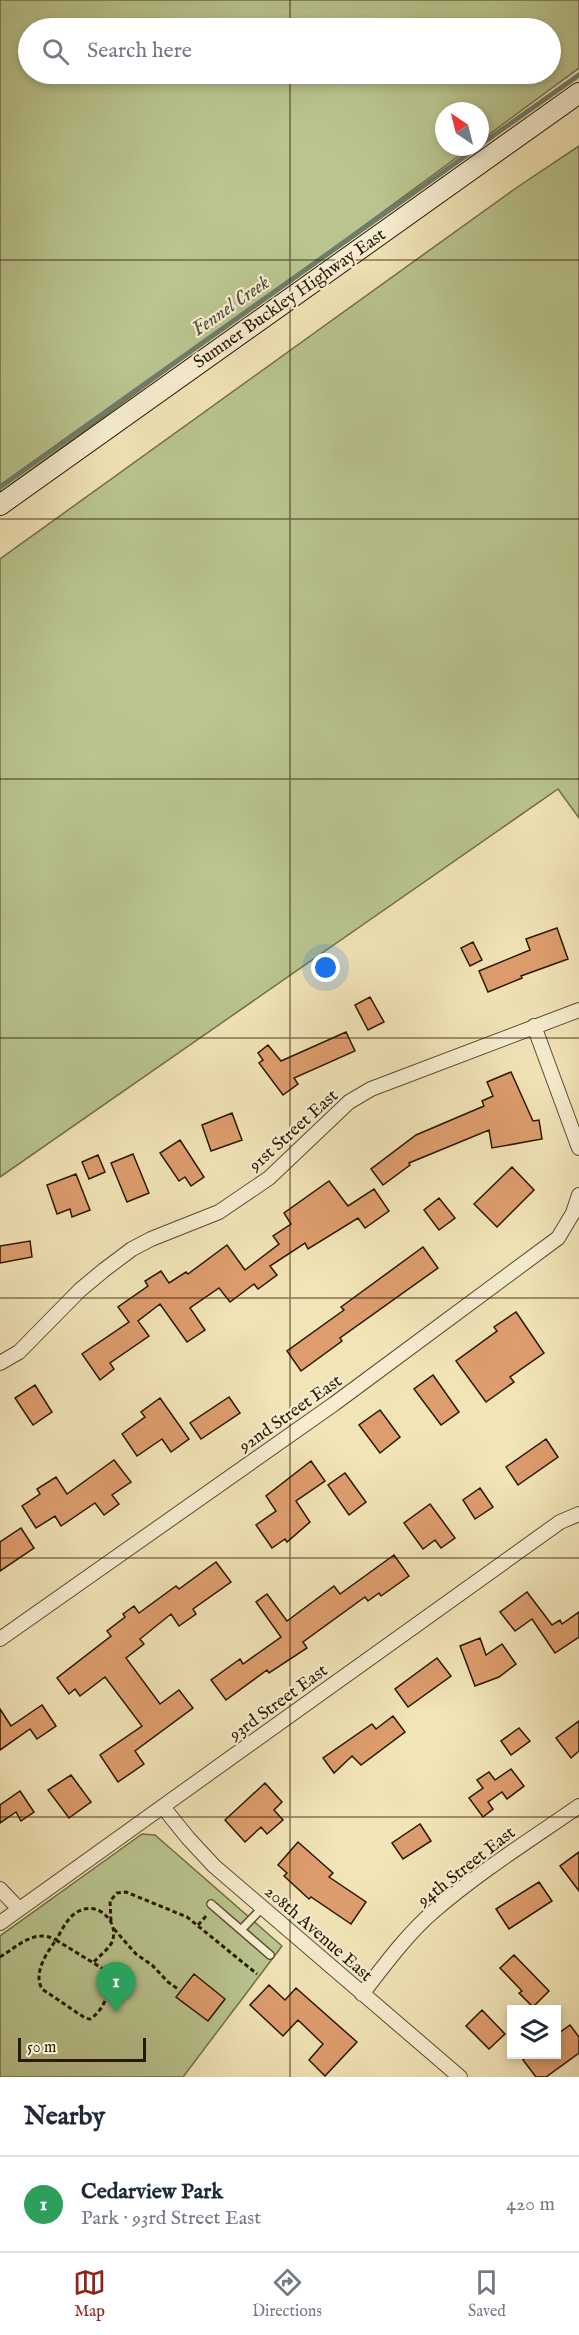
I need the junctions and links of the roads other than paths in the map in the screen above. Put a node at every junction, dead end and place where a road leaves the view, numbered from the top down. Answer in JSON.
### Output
{"nodes":[{"id":1,"x":579,"y":93,"type":"edge"},
{"id":2,"x":0,"y":505,"type":"edge"},
{"id":3,"x":579,"y":1010,"type":"edge"},
{"id":4,"x":534,"y":1026,"type":"junction"},
{"id":5,"x":579,"y":1148,"type":"edge"},
{"id":6,"x":579,"y":1195,"type":"edge"},
{"id":7,"x":0,"y":1363,"type":"edge"},
{"id":8,"x":579,"y":1514,"type":"edge"},
{"id":9,"x":0,"y":1639,"type":"edge"},
{"id":10,"x":579,"y":1806,"type":"edge"},
{"id":11,"x":163,"y":1807,"type":"junction"},
{"id":12,"x":0,"y":1888,"type":"edge"},
{"id":13,"x":211,"y":1904,"type":"dead end"},
{"id":14,"x":262,"y":1908,"type":"junction"},
{"id":15,"x":19,"y":1909,"type":"junction"},
{"id":16,"x":0,"y":1923,"type":"edge"},
{"id":17,"x":242,"y":1930,"type":"junction"},
{"id":18,"x":270,"y":1955,"type":"dead end"},
{"id":19,"x":362,"y":1994,"type":"junction"},
{"id":20,"x":460,"y":2077,"type":"edge"}],
"edges":[{"from":1,"to":2,"type":"street","name":"Sumner Buckley Highway East"},
{"from":3,"to":4,"type":"street","name":"91st Street East"},
{"from":4,"to":5,"type":"street"},
{"from":4,"to":7,"type":"street","name":"91st Street East"},
{"from":6,"to":9,"type":"street","name":"92nd Street East"},
{"from":8,"to":11,"type":"street","name":"93rd Street East"},
{"from":10,"to":19,"type":"street","name":"94th Street East"},
{"from":11,"to":14,"type":"street","name":"208th Avenue East"},
{"from":11,"to":15,"type":"street","name":"93rd Street East"},
{"from":12,"to":15,"type":"street"},
{"from":13,"to":17,"type":"lane"},
{"from":14,"to":17,"type":"lane"},
{"from":14,"to":19,"type":"street","name":"208th Avenue East"},
{"from":15,"to":16,"type":"street","name":"93rd Street East"},
{"from":17,"to":18,"type":"lane"},
{"from":19,"to":20,"type":"street","name":"208th Avenue East"}]}
